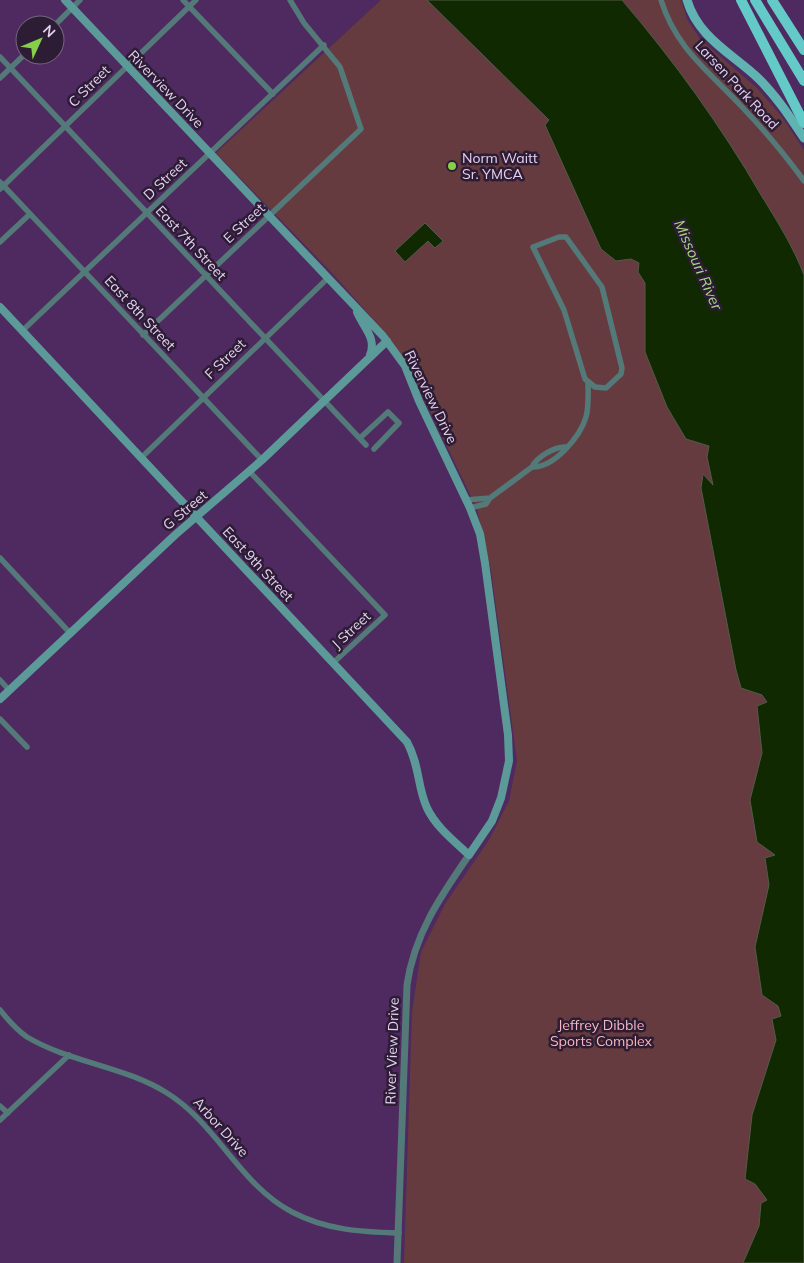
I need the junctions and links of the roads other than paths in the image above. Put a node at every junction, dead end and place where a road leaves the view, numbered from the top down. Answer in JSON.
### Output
{"nodes":[{"id":1,"x":65,"y":0,"type":"edge"},
{"id":2,"x":80,"y":0,"type":"edge"},
{"id":3,"x":183,"y":0,"type":"edge"},
{"id":4,"x":196,"y":0,"type":"edge"},
{"id":5,"x":290,"y":0,"type":"edge"},
{"id":6,"x":661,"y":0,"type":"edge"},
{"id":7,"x":687,"y":0,"type":"edge"},
{"id":8,"x":741,"y":0,"type":"edge"},
{"id":9,"x":755,"y":0,"type":"edge"},
{"id":10,"x":772,"y":0,"type":"edge"},
{"id":11,"x":72,"y":7,"type":"junction"},
{"id":12,"x":189,"y":7,"type":"junction"},
{"id":13,"x":780,"y":11,"type":"junction"},
{"id":14,"x":64,"y":15,"type":"edge"},
{"id":15,"x":324,"y":45,"type":"junction"},
{"id":16,"x":804,"y":45,"type":"edge"},
{"id":17,"x":804,"y":50,"type":"edge"},
{"id":18,"x":0,"y":57,"type":"edge"},
{"id":19,"x":15,"y":64,"type":"edge"},
{"id":20,"x":127,"y":66,"type":"junction"},
{"id":21,"x":11,"y":68,"type":"junction"},
{"id":22,"x":0,"y":78,"type":"edge"},
{"id":23,"x":804,"y":81,"type":"edge"},
{"id":24,"x":272,"y":94,"type":"junction"},
{"id":25,"x":804,"y":123,"type":"edge"},
{"id":26,"x":66,"y":127,"type":"junction"},
{"id":27,"x":804,"y":138,"type":"edge"},
{"id":28,"x":210,"y":154,"type":"junction"},
{"id":29,"x":804,"y":181,"type":"edge"},
{"id":30,"x":1,"y":186,"type":"edge"},
{"id":31,"x":30,"y":214,"type":"junction"},
{"id":32,"x":147,"y":214,"type":"junction"},
{"id":33,"x":270,"y":217,"type":"junction"},
{"id":34,"x":0,"y":242,"type":"edge"},
{"id":35,"x":84,"y":272,"type":"junction"},
{"id":36,"x":206,"y":276,"type":"junction"},
{"id":37,"x":328,"y":278,"type":"junction"},
{"id":38,"x":0,"y":307,"type":"edge"},
{"id":39,"x":356,"y":307,"type":"junction"},
{"id":40,"x":22,"y":331,"type":"junction"},
{"id":41,"x":144,"y":335,"type":"junction"},
{"id":42,"x":264,"y":338,"type":"junction"},
{"id":43,"x":387,"y":341,"type":"junction"},
{"id":44,"x":368,"y":358,"type":"junction"},
{"id":45,"x":588,"y":382,"type":"junction"},
{"id":46,"x":203,"y":398,"type":"junction"},
{"id":47,"x":324,"y":400,"type":"junction"},
{"id":48,"x":360,"y":438,"type":"junction"},
{"id":49,"x":366,"y":445,"type":"dead end"},
{"id":50,"x":374,"y":449,"type":"dead end"},
{"id":51,"x":141,"y":458,"type":"junction"},
{"id":52,"x":262,"y":460,"type":"junction"},
{"id":53,"x":250,"y":472,"type":"junction"},
{"id":54,"x":490,"y":498,"type":"junction"},
{"id":55,"x":466,"y":500,"type":"junction"},
{"id":56,"x":470,"y":508,"type":"junction"},
{"id":57,"x":196,"y":517,"type":"junction"},
{"id":58,"x":0,"y":558,"type":"edge"},
{"id":59,"x":70,"y":633,"type":"junction"},
{"id":60,"x":333,"y":663,"type":"junction"},
{"id":61,"x":0,"y":680,"type":"edge"},
{"id":62,"x":10,"y":690,"type":"junction"},
{"id":63,"x":0,"y":699,"type":"edge"},
{"id":64,"x":0,"y":719,"type":"edge"},
{"id":65,"x":27,"y":747,"type":"dead end"},
{"id":66,"x":468,"y":855,"type":"junction"},
{"id":67,"x":0,"y":1010,"type":"edge"},
{"id":68,"x":69,"y":1055,"type":"junction"},
{"id":69,"x":0,"y":1106,"type":"edge"},
{"id":70,"x":8,"y":1113,"type":"junction"},
{"id":71,"x":0,"y":1120,"type":"edge"},
{"id":72,"x":399,"y":1233,"type":"junction"},
{"id":73,"x":397,"y":1263,"type":"edge"}],
"edges":[{"from":1,"to":11,"type":"main road","name":"Riverview Drive"},
{"from":2,"to":11,"type":"street"},
{"from":3,"to":12,"type":"street"},
{"from":4,"to":12,"type":"street","name":"C Street"},
{"from":5,"to":15,"type":"street"},
{"from":6,"to":29,"type":"street","name":"Larsen Park Road"},
{"from":7,"to":27,"type":"main road"},
{"from":8,"to":25,"type":"highway"},
{"from":9,"to":23,"type":"highway"},
{"from":10,"to":13,"type":"highway"},
{"from":11,"to":14,"type":"street"},
{"from":11,"to":20,"type":"main road","name":"Riverview Drive"},
{"from":12,"to":20,"type":"street","name":"C Street"},
{"from":12,"to":24,"type":"street"},
{"from":13,"to":16,"type":"highway"},
{"from":13,"to":17,"type":"highway"},
{"from":15,"to":24,"type":"street","name":"D Street"},
{"from":15,"to":33,"type":"street","name":"E Street"},
{"from":18,"to":21,"type":"street","name":"East 7th Street"},
{"from":19,"to":21,"type":"street"},
{"from":20,"to":26,"type":"street","name":"C Street"},
{"from":20,"to":28,"type":"main road","name":"Riverview Drive"},
{"from":21,"to":22,"type":"street"},
{"from":21,"to":26,"type":"street","name":"East 7th Street"},
{"from":24,"to":28,"type":"street","name":"D Street"},
{"from":26,"to":30,"type":"street","name":"C Street"},
{"from":26,"to":32,"type":"street","name":"East 7th Street"},
{"from":28,"to":32,"type":"street","name":"D Street"},
{"from":28,"to":33,"type":"main road","name":"Riverview Drive"},
{"from":30,"to":31,"type":"street","name":"East 8th Street"},
{"from":31,"to":34,"type":"street"},
{"from":31,"to":35,"type":"street","name":"East 8th Street"},
{"from":32,"to":35,"type":"street","name":"D Street"},
{"from":32,"to":36,"type":"street","name":"East 7th Street"},
{"from":33,"to":36,"type":"street","name":"E Street"},
{"from":33,"to":37,"type":"main road","name":"Riverview Drive"},
{"from":35,"to":40,"type":"street","name":"D Street"},
{"from":35,"to":41,"type":"street","name":"East 8th Street"},
{"from":36,"to":41,"type":"street","name":"E Street"},
{"from":36,"to":42,"type":"street","name":"East 7th Street"},
{"from":37,"to":39,"type":"main road","name":"Riverview Drive"},
{"from":37,"to":42,"type":"street","name":"F Street"},
{"from":38,"to":40,"type":"main road","name":"East 9th Street"},
{"from":39,"to":43,"type":"main road","name":"Riverview Drive"},
{"from":39,"to":44,"type":"main road"},
{"from":40,"to":51,"type":"main road","name":"East 9th Street"},
{"from":41,"to":46,"type":"street","name":"East 8th Street"},
{"from":42,"to":46,"type":"street","name":"F Street"},
{"from":42,"to":47,"type":"street","name":"East 7th Street"},
{"from":43,"to":44,"type":"main road","name":"G Street"},
{"from":43,"to":55,"type":"main road","name":"Riverview Drive"},
{"from":44,"to":47,"type":"main road","name":"G Street"},
{"from":45,"to":45,"type":"street"},
{"from":45,"to":54,"type":"street"},
{"from":46,"to":51,"type":"street","name":"F Street"},
{"from":46,"to":52,"type":"street","name":"East 8th Street"},
{"from":47,"to":48,"type":"street","name":"East 7th Street"},
{"from":47,"to":52,"type":"main road","name":"G Street"},
{"from":48,"to":49,"type":"street","name":"East 7th Street"},
{"from":48,"to":50,"type":"street"},
{"from":51,"to":57,"type":"main road","name":"East 9th Street"},
{"from":52,"to":53,"type":"main road","name":"G Street"},
{"from":53,"to":57,"type":"main road","name":"G Street"},
{"from":53,"to":60,"type":"street","name":"J Street"},
{"from":54,"to":55,"type":"street"},
{"from":54,"to":56,"type":"street"},
{"from":55,"to":56,"type":"main road","name":"Riverview Drive"},
{"from":56,"to":66,"type":"main road","name":"Riverview Drive"},
{"from":57,"to":59,"type":"main road","name":"G Street"},
{"from":57,"to":60,"type":"main road","name":"East 9th Street"},
{"from":58,"to":59,"type":"street"},
{"from":59,"to":62,"type":"main road","name":"G Street"},
{"from":60,"to":66,"type":"main road","name":"East 9th Street"},
{"from":61,"to":62,"type":"street"},
{"from":62,"to":63,"type":"main road","name":"G Street"},
{"from":64,"to":65,"type":"street"},
{"from":66,"to":72,"type":"street","name":"River View Drive"},
{"from":67,"to":68,"type":"street","name":"Arbor Drive"},
{"from":68,"to":70,"type":"street"},
{"from":68,"to":72,"type":"street","name":"Arbor Drive"},
{"from":69,"to":70,"type":"street"},
{"from":70,"to":71,"type":"street"},
{"from":72,"to":73,"type":"street","name":"River View Drive"}]}
